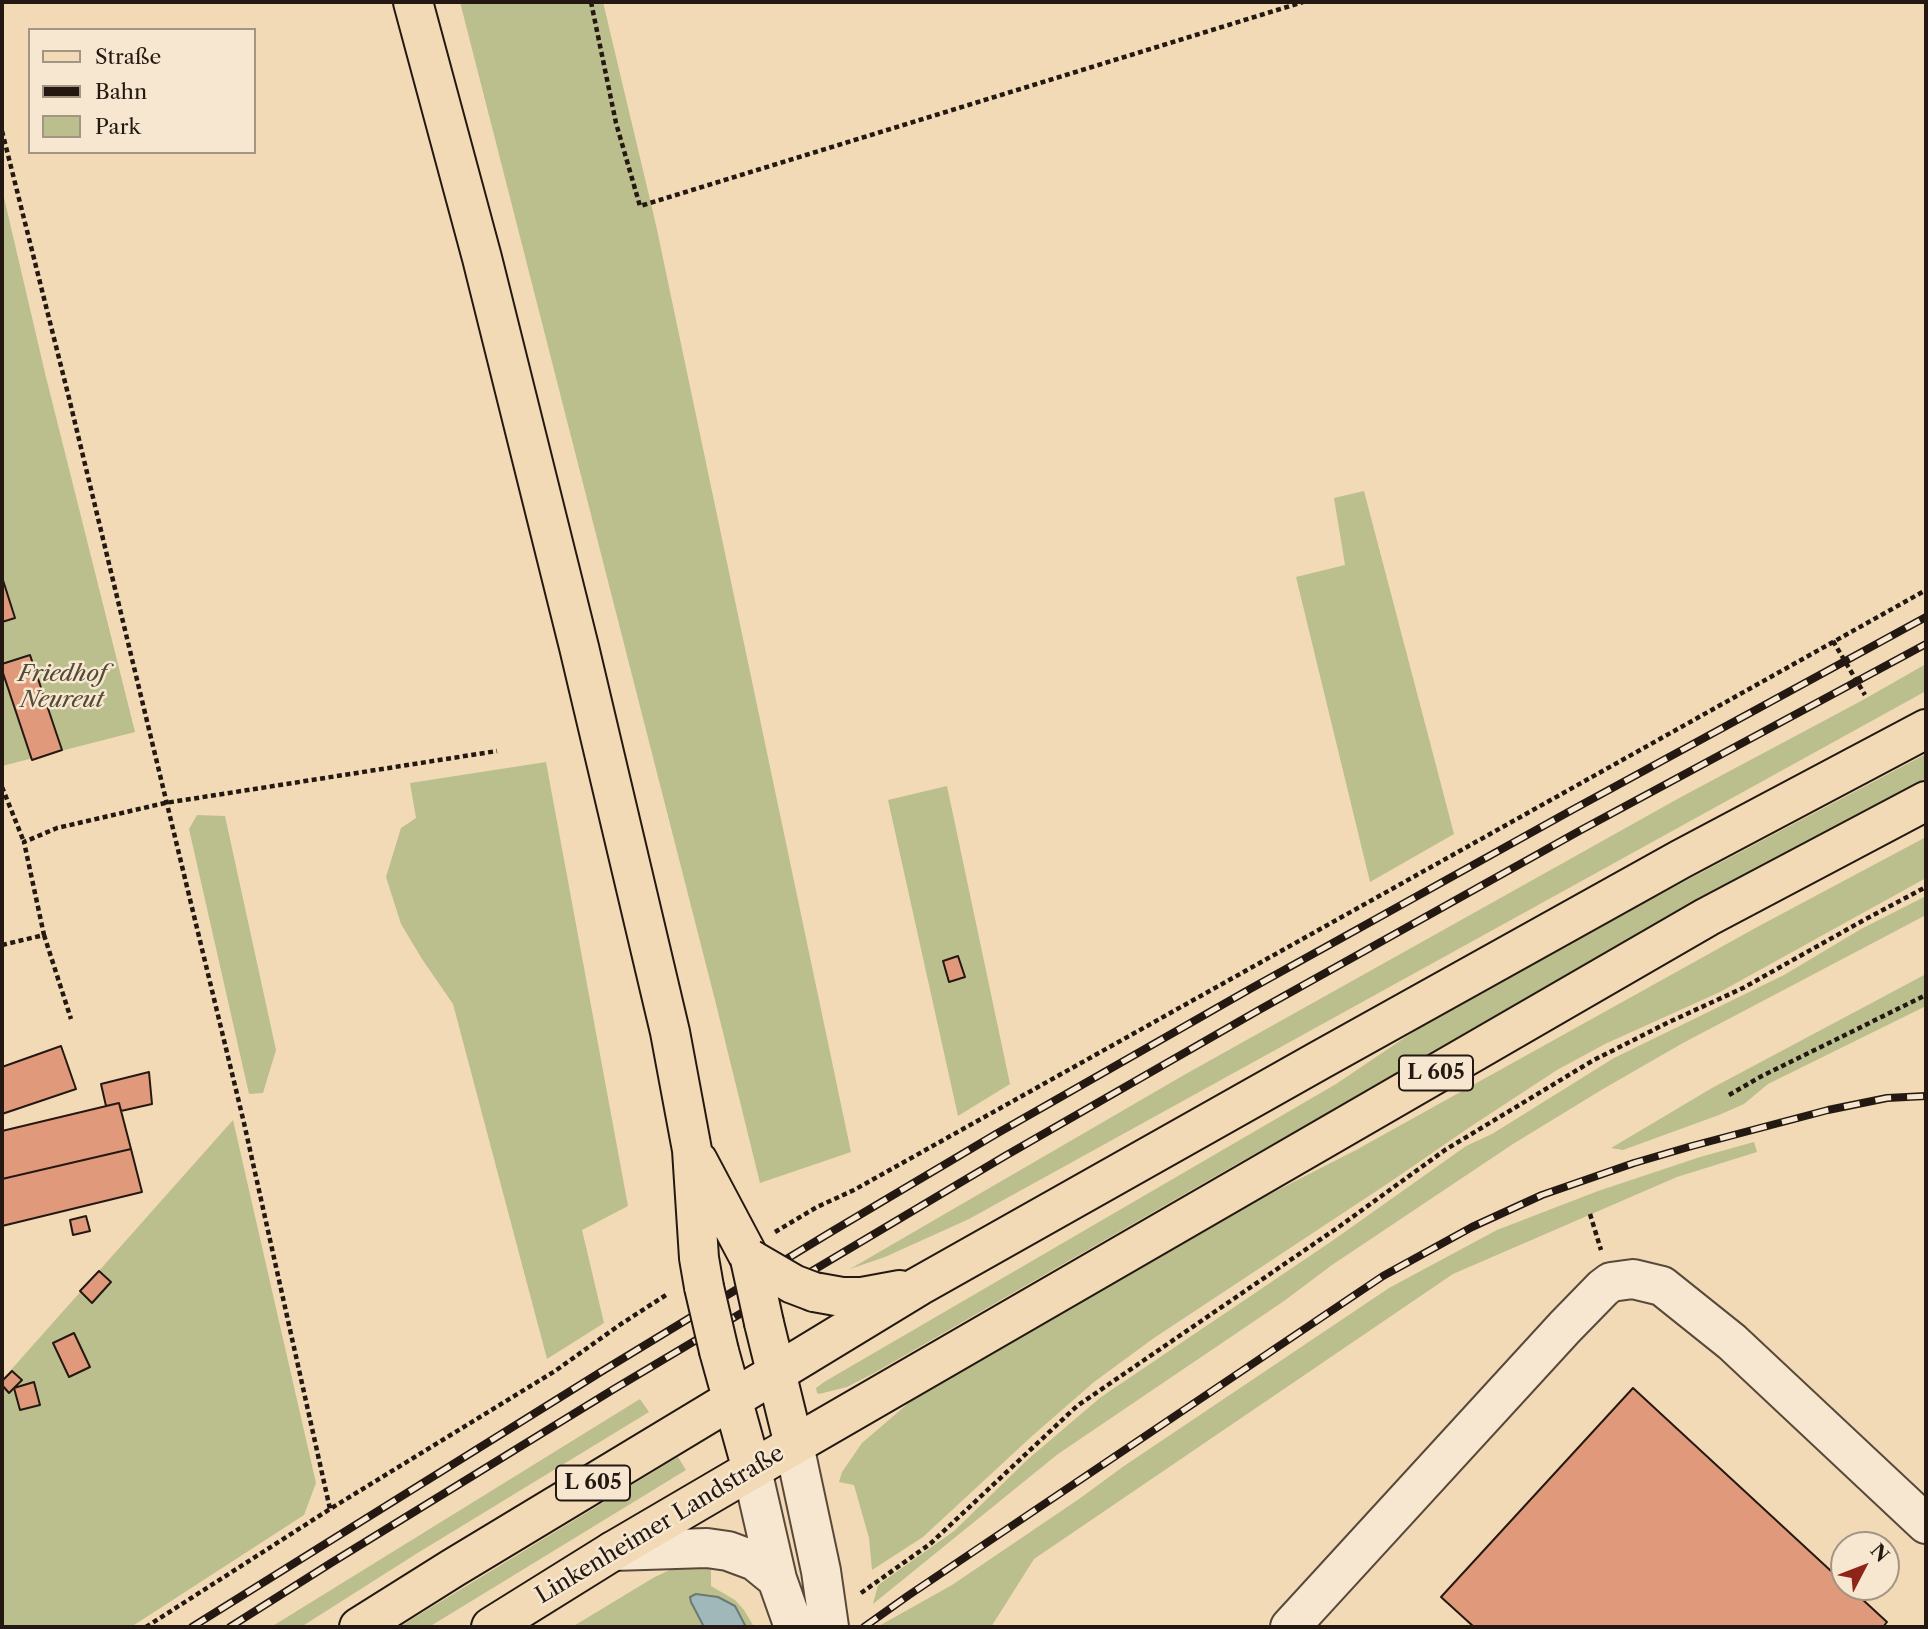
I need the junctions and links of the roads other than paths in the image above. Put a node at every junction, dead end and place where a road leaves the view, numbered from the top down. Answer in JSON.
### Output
{"nodes":[{"id":1,"x":413,"y":2,"type":"edge"},
{"id":2,"x":1926,"y":729,"type":"edge"},
{"id":3,"x":1926,"y":801,"type":"edge"},
{"id":4,"x":692,"y":1150,"type":"junction"},
{"id":5,"x":750,"y":1259,"type":"junction"},
{"id":6,"x":919,"y":1286,"type":"junction"},
{"id":7,"x":776,"y":1373,"type":"junction"},
{"id":8,"x":733,"y":1399,"type":"junction"},
{"id":9,"x":794,"y":1445,"type":"junction"},
{"id":10,"x":752,"y":1469,"type":"junction"},
{"id":11,"x":1926,"y":1524,"type":"edge"},
{"id":12,"x":613,"y":1551,"type":"junction"},
{"id":13,"x":777,"y":1579,"type":"junction"},
{"id":14,"x":817,"y":1623,"type":"edge"},
{"id":15,"x":359,"y":1627,"type":"edge"},
{"id":16,"x":491,"y":1627,"type":"edge"},
{"id":17,"x":1290,"y":1627,"type":"edge"}],
"edges":[{"from":1,"to":4,"type":"main road"},
{"from":2,"to":6,"type":"main road","number":"L 605"},
{"from":3,"to":9,"type":"main road","number":"L 605"},
{"from":4,"to":5,"type":"main road"},
{"from":4,"to":8,"type":"main road","bridge":true},
{"from":5,"to":6,"type":"main road","bridge":true},
{"from":5,"to":7,"type":"main road","bridge":true},
{"from":6,"to":7,"type":"main road","number":"L 605"},
{"from":7,"to":8,"type":"main road","number":"L 605"},
{"from":7,"to":9,"type":"main road"},
{"from":8,"to":10,"type":"main road"},
{"from":8,"to":15,"type":"main road","number":"L 605"},
{"from":9,"to":10,"type":"main road","name":"Linkenheimer Landstraße","number":"L 605"},
{"from":9,"to":14,"type":"street"},
{"from":10,"to":12,"type":"main road","name":"Linkenheimer Landstraße","number":"L 605"},
{"from":10,"to":13,"type":"street"},
{"from":11,"to":17,"type":"street"},
{"from":12,"to":13,"type":"street"},
{"from":12,"to":16,"type":"main road","name":"Linkenheimer Landstraße","number":"L 605"},
{"from":13,"to":14,"type":"street"}]}
